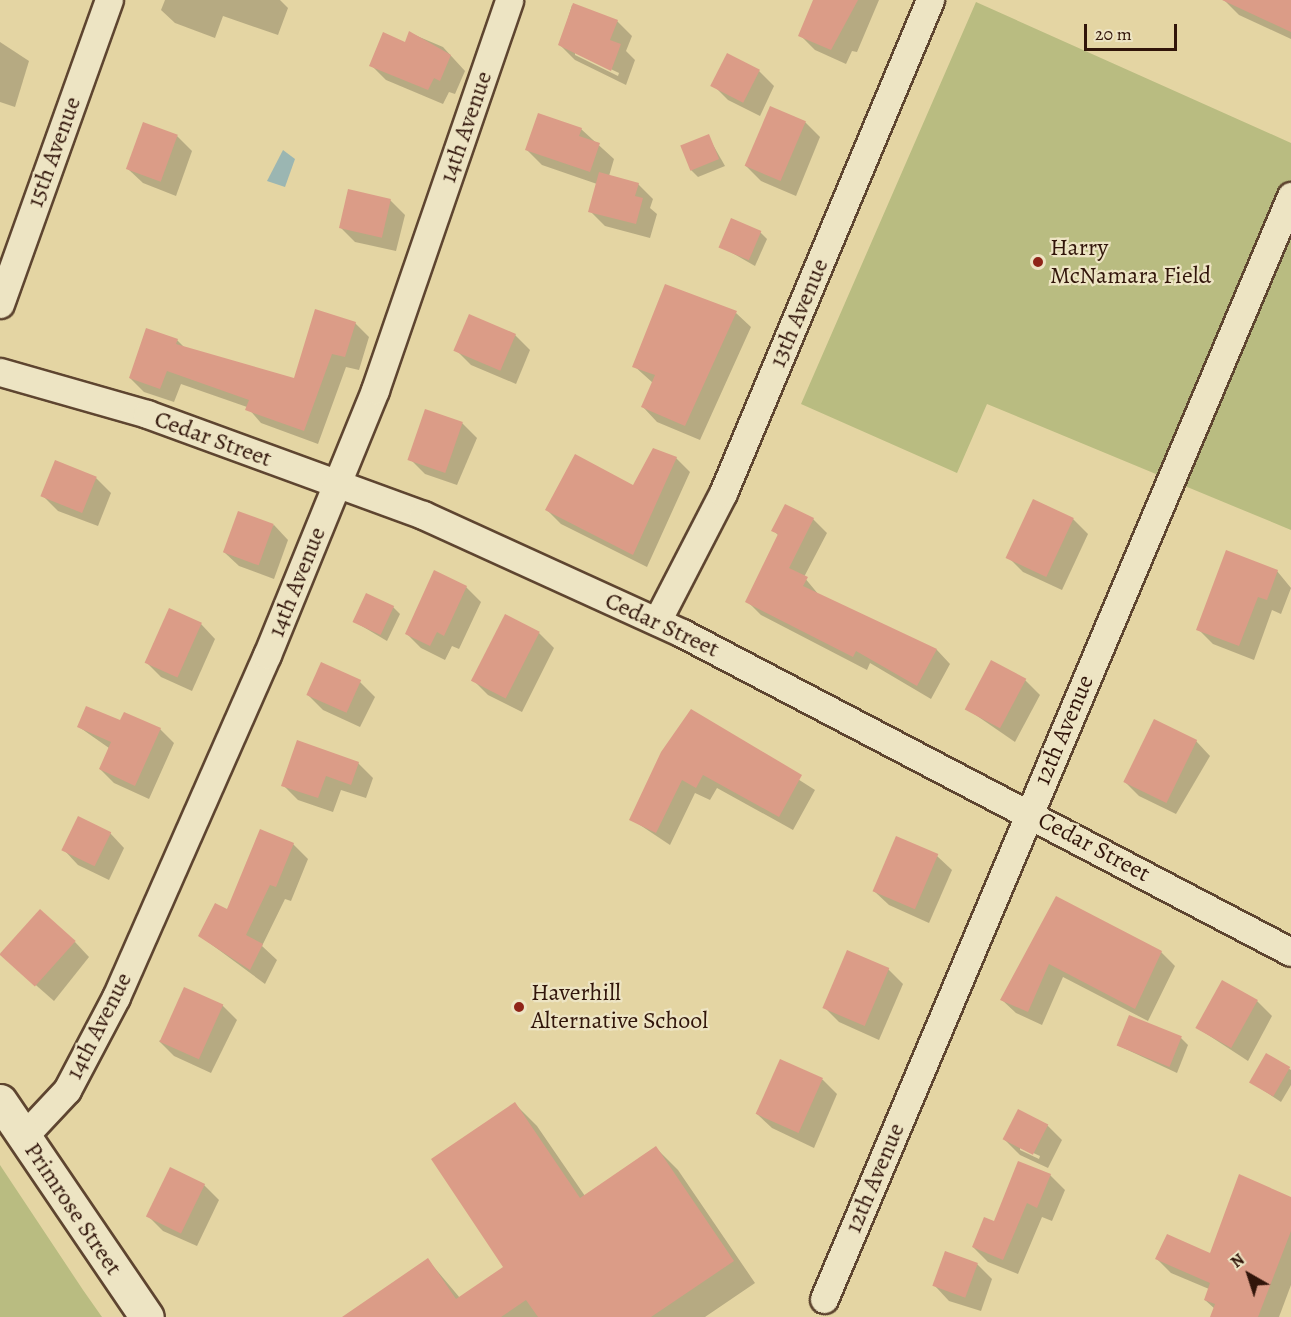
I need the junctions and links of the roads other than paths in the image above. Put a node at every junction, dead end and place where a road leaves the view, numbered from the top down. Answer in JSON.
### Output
{"nodes":[{"id":1,"x":110,"y":0,"type":"edge"},
{"id":2,"x":509,"y":0,"type":"edge"},
{"id":3,"x":930,"y":0,"type":"edge"},
{"id":4,"x":1291,"y":196,"type":"edge"},
{"id":5,"x":0,"y":304,"type":"edge"},
{"id":6,"x":0,"y":372,"type":"edge"},
{"id":7,"x":337,"y":484,"type":"junction"},
{"id":8,"x":657,"y":621,"type":"junction"},
{"id":9,"x":1028,"y":813,"type":"junction"},
{"id":10,"x":1291,"y":952,"type":"edge"},
{"id":11,"x":0,"y":1101,"type":"edge"},
{"id":12,"x":24,"y":1136,"type":"junction"},
{"id":13,"x":824,"y":1299,"type":"dead end"},
{"id":14,"x":147,"y":1317,"type":"edge"}],
"edges":[{"from":1,"to":5,"type":"street","name":"15th Avenue"},
{"from":2,"to":7,"type":"street","name":"14th Avenue"},
{"from":3,"to":8,"type":"street","name":"13th Avenue"},
{"from":4,"to":9,"type":"street","name":"12th Avenue"},
{"from":6,"to":7,"type":"street","name":"Cedar Street"},
{"from":7,"to":8,"type":"street","name":"Cedar Street"},
{"from":7,"to":12,"type":"street","name":"14th Avenue"},
{"from":8,"to":9,"type":"street","name":"Cedar Street"},
{"from":9,"to":10,"type":"street","name":"Cedar Street"},
{"from":9,"to":13,"type":"street","name":"12th Avenue"},
{"from":11,"to":12,"type":"main road","name":"Primrose Street"},
{"from":12,"to":14,"type":"main road","name":"Primrose Street"}]}
